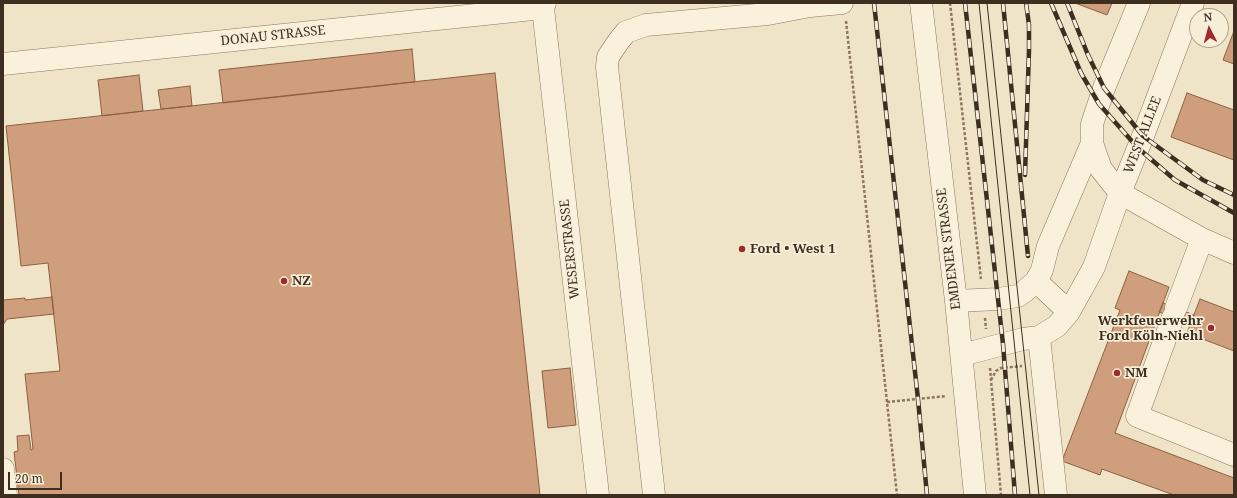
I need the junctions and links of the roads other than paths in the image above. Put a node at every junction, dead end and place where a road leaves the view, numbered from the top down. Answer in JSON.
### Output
{"nodes":[{"id":1,"x":921,"y":3,"type":"edge"},
{"id":2,"x":1139,"y":3,"type":"edge"},
{"id":3,"x":1193,"y":3,"type":"edge"},
{"id":4,"x":544,"y":6,"type":"edge"},
{"id":5,"x":844,"y":11,"type":"edge"},
{"id":6,"x":3,"y":64,"type":"edge"},
{"id":7,"x":1092,"y":143,"type":"junction"},
{"id":8,"x":1120,"y":193,"type":"junction"},
{"id":9,"x":1202,"y":239,"type":"junction"},
{"id":10,"x":1234,"y":253,"type":"edge"},
{"id":11,"x":1036,"y":281,"type":"junction"},
{"id":12,"x":956,"y":301,"type":"junction"},
{"id":13,"x":1069,"y":312,"type":"junction"},
{"id":14,"x":1039,"y":337,"type":"junction"},
{"id":15,"x":962,"y":356,"type":"junction"},
{"id":16,"x":1234,"y":455,"type":"edge"},
{"id":17,"x":3,"y":469,"type":"edge"},
{"id":18,"x":6,"y":495,"type":"edge"},
{"id":19,"x":598,"y":495,"type":"edge"},
{"id":20,"x":654,"y":495,"type":"edge"},
{"id":21,"x":975,"y":495,"type":"edge"},
{"id":22,"x":1056,"y":495,"type":"edge"}],
"edges":[{"from":1,"to":12,"type":"street","name":"EMDENER STRASSE"},
{"from":2,"to":7,"type":"street"},
{"from":3,"to":8,"type":"street","name":"WEST ALLEE"},
{"from":4,"to":6,"type":"street","name":"DONAU STRASSE"},
{"from":4,"to":19,"type":"street","name":"WESERSTRASSE"},
{"from":5,"to":20,"type":"street"},
{"from":7,"to":8,"type":"street"},
{"from":7,"to":11,"type":"street"},
{"from":8,"to":9,"type":"street"},
{"from":8,"to":13,"type":"street","name":"WEST ALLEE"},
{"from":9,"to":10,"type":"street"},
{"from":9,"to":16,"type":"street"},
{"from":11,"to":12,"type":"street"},
{"from":11,"to":13,"type":"street"},
{"from":12,"to":15,"type":"street","name":"EMDENER STRASSE"},
{"from":13,"to":14,"type":"street","name":"WEST ALLEE"},
{"from":14,"to":15,"type":"street"},
{"from":14,"to":22,"type":"street"},
{"from":15,"to":21,"type":"street","name":"EMDENER STRASSE"},
{"from":17,"to":18,"type":"street"}]}
